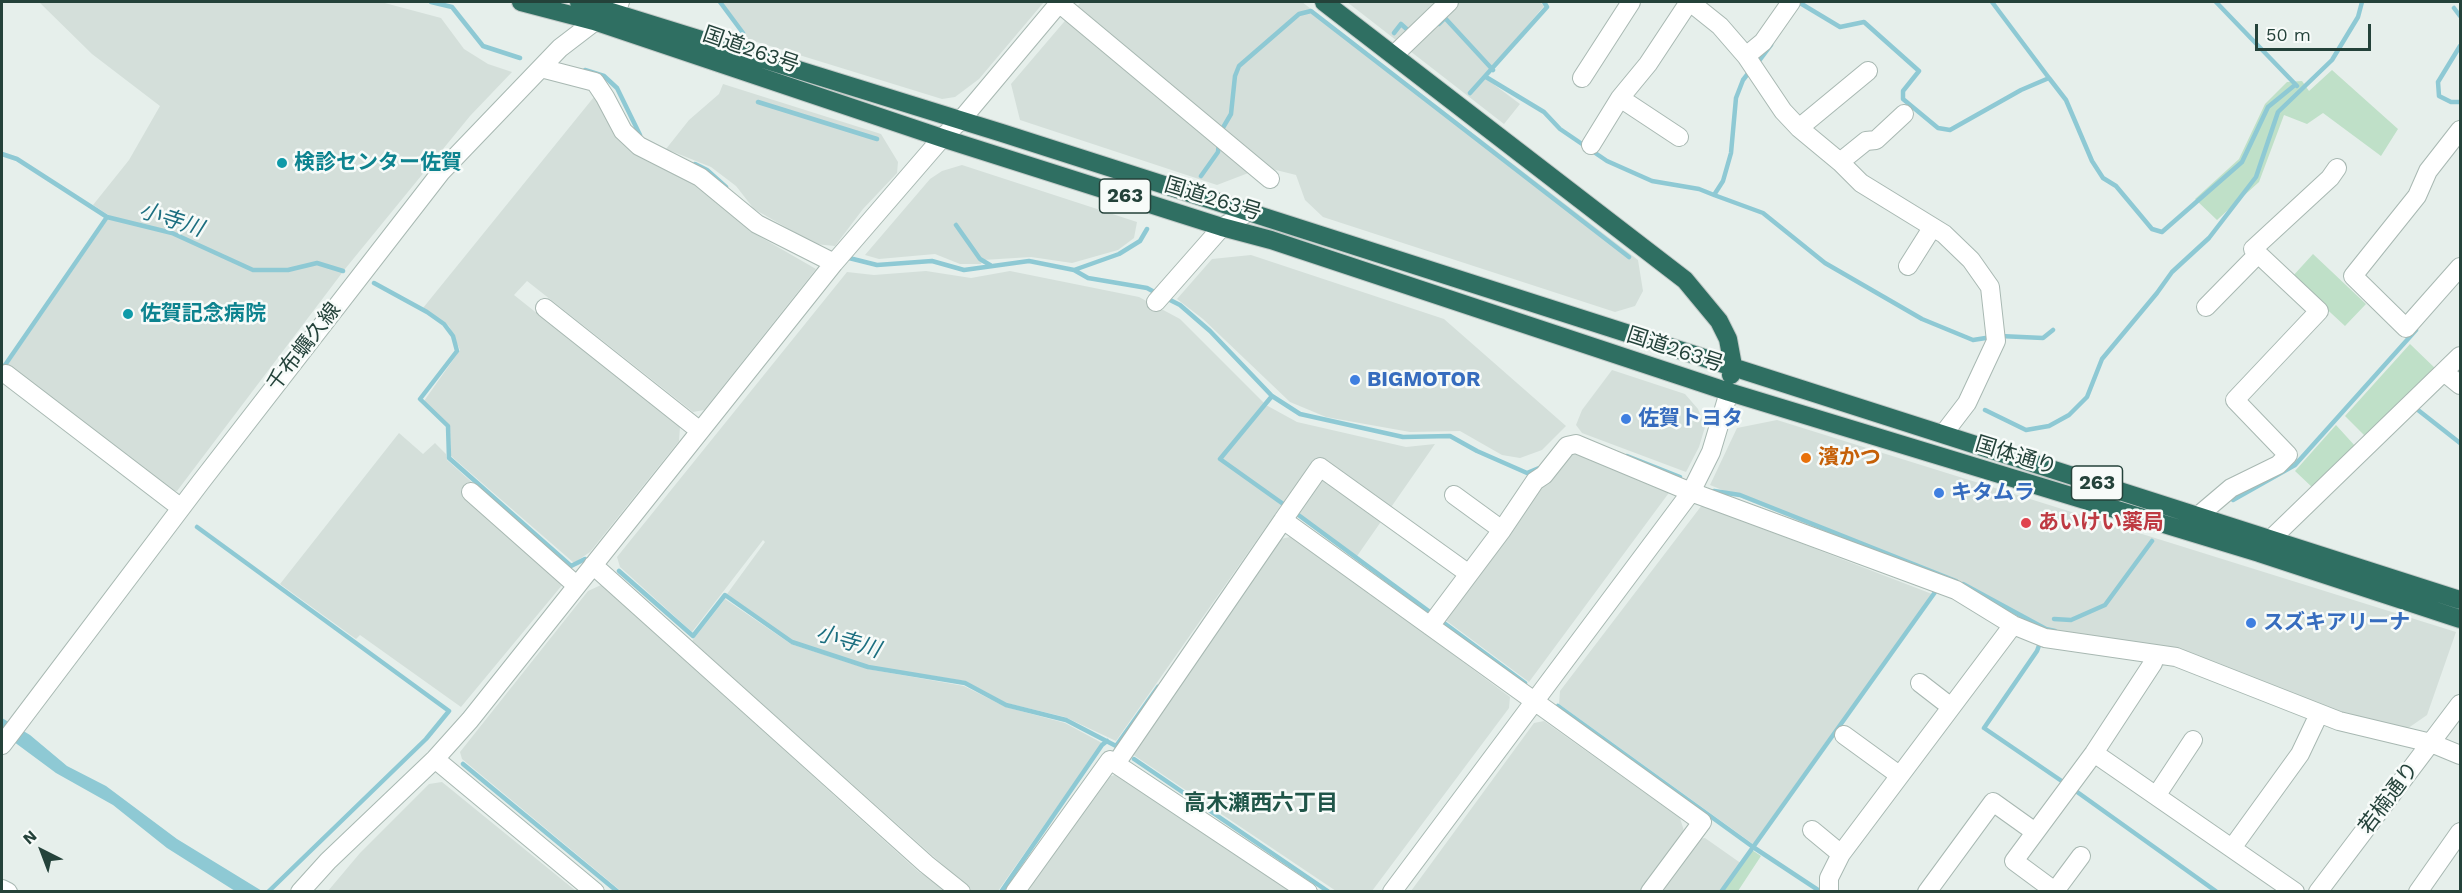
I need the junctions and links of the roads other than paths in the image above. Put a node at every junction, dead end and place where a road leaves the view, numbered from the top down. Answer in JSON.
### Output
{"nodes":[{"id":1,"x":521,"y":2,"type":"edge"},
{"id":2,"x":579,"y":2,"type":"edge"},
{"id":3,"x":1059,"y":2,"type":"edge"},
{"id":4,"x":1324,"y":2,"type":"edge"},
{"id":5,"x":1449,"y":2,"type":"edge"},
{"id":6,"x":1631,"y":2,"type":"edge"},
{"id":7,"x":1689,"y":2,"type":"edge"},
{"id":8,"x":1791,"y":2,"type":"edge"},
{"id":9,"x":608,"y":11,"type":"edge"},
{"id":10,"x":1394,"y":55,"type":"junction"},
{"id":11,"x":1751,"y":63,"type":"junction"},
{"id":12,"x":541,"y":68,"type":"junction"},
{"id":13,"x":1868,"y":71,"type":"dead end"},
{"id":14,"x":1582,"y":78,"type":"dead end"},
{"id":15,"x":1620,"y":98,"type":"junction"},
{"id":16,"x":1904,"y":114,"type":"dead end"},
{"id":17,"x":961,"y":120,"type":"junction"},
{"id":18,"x":1799,"y":128,"type":"junction"},
{"id":19,"x":2460,"y":130,"type":"edge"},
{"id":20,"x":1679,"y":137,"type":"dead end"},
{"id":21,"x":942,"y":138,"type":"junction"},
{"id":22,"x":1592,"y":145,"type":"dead end"},
{"id":23,"x":1840,"y":162,"type":"junction"},
{"id":24,"x":2337,"y":168,"type":"dead end"},
{"id":25,"x":1270,"y":179,"type":"dead end"},
{"id":26,"x":1249,"y":212,"type":"junction"},
{"id":27,"x":1222,"y":227,"type":"junction"},
{"id":28,"x":1932,"y":228,"type":"junction"},
{"id":29,"x":2258,"y":254,"type":"junction"},
{"id":30,"x":840,"y":257,"type":"junction"},
{"id":31,"x":1908,"y":267,"type":"dead end"},
{"id":32,"x":2460,"y":267,"type":"edge"},
{"id":33,"x":1162,"y":295,"type":"dead end"},
{"id":34,"x":2206,"y":307,"type":"dead end"},
{"id":35,"x":545,"y":308,"type":"dead end"},
{"id":36,"x":2460,"y":356,"type":"edge"},
{"id":37,"x":1733,"y":366,"type":"junction"},
{"id":38,"x":2444,"y":372,"type":"junction"},
{"id":39,"x":6,"y":374,"type":"dead end"},
{"id":40,"x":2460,"y":385,"type":"edge"},
{"id":41,"x":1729,"y":392,"type":"junction"},
{"id":42,"x":700,"y":431,"type":"junction"},
{"id":43,"x":1944,"y":433,"type":"junction"},
{"id":44,"x":471,"y":492,"type":"dead end"},
{"id":45,"x":1690,"y":492,"type":"junction"},
{"id":46,"x":1454,"y":495,"type":"dead end"},
{"id":47,"x":181,"y":508,"type":"junction"},
{"id":48,"x":1288,"y":513,"type":"junction"},
{"id":49,"x":2198,"y":516,"type":"junction"},
{"id":50,"x":1502,"y":530,"type":"junction"},
{"id":51,"x":2271,"y":540,"type":"junction"},
{"id":52,"x":593,"y":565,"type":"junction"},
{"id":53,"x":1469,"y":574,"type":"junction"},
{"id":54,"x":576,"y":585,"type":"junction"},
{"id":55,"x":2460,"y":600,"type":"edge"},
{"id":56,"x":2460,"y":619,"type":"edge"},
{"id":57,"x":1434,"y":620,"type":"junction"},
{"id":58,"x":2013,"y":625,"type":"junction"},
{"id":59,"x":2156,"y":654,"type":"junction"},
{"id":60,"x":1920,"y":683,"type":"dead end"},
{"id":61,"x":1533,"y":702,"type":"junction"},
{"id":62,"x":2460,"y":704,"type":"edge"},
{"id":63,"x":1951,"y":707,"type":"junction"},
{"id":64,"x":2319,"y":714,"type":"junction"},
{"id":65,"x":1844,"y":735,"type":"dead end"},
{"id":66,"x":2193,"y":740,"type":"dead end"},
{"id":67,"x":3,"y":743,"type":"edge"},
{"id":68,"x":2431,"y":743,"type":"junction"},
{"id":69,"x":2094,"y":753,"type":"junction"},
{"id":70,"x":2460,"y":755,"type":"edge"},
{"id":71,"x":435,"y":759,"type":"junction"},
{"id":72,"x":1116,"y":762,"type":"junction"},
{"id":73,"x":1899,"y":776,"type":"junction"},
{"id":74,"x":2156,"y":796,"type":"junction"},
{"id":75,"x":1812,"y":830,"type":"dead end"},
{"id":76,"x":2035,"y":832,"type":"junction"},
{"id":77,"x":2460,"y":832,"type":"edge"},
{"id":78,"x":2232,"y":848,"type":"junction"},
{"id":79,"x":1841,"y":854,"type":"junction"},
{"id":80,"x":2081,"y":856,"type":"dead end"},
{"id":81,"x":2,"y":889,"type":"edge"},
{"id":82,"x":1829,"y":890,"type":"edge"},
{"id":83,"x":8,"y":891,"type":"edge"},
{"id":84,"x":300,"y":891,"type":"edge"},
{"id":85,"x":595,"y":891,"type":"edge"},
{"id":86,"x":961,"y":891,"type":"edge"},
{"id":87,"x":1015,"y":891,"type":"edge"},
{"id":88,"x":1308,"y":891,"type":"edge"},
{"id":89,"x":1392,"y":891,"type":"edge"},
{"id":90,"x":1650,"y":891,"type":"edge"},
{"id":91,"x":1927,"y":891,"type":"edge"},
{"id":92,"x":2056,"y":891,"type":"edge"},
{"id":93,"x":2295,"y":891,"type":"edge"},
{"id":94,"x":2318,"y":891,"type":"edge"},
{"id":95,"x":2418,"y":891,"type":"edge"}],
"edges":[{"from":1,"to":9,"type":"highway","name":"国道263号","number":"263"},
{"from":2,"to":9,"type":"highway","name":"国道263号","number":"263"},
{"from":3,"to":17,"type":"street"},
{"from":3,"to":25,"type":"street"},
{"from":4,"to":10,"type":"highway","name":"国道263号"},
{"from":5,"to":10,"type":"street"},
{"from":6,"to":14,"type":"street"},
{"from":7,"to":11,"type":"street"},
{"from":7,"to":15,"type":"street"},
{"from":8,"to":11,"type":"street"},
{"from":9,"to":12,"type":"street","name":"千布蠣久線"},
{"from":9,"to":17,"type":"highway","name":"国道263号","number":"263"},
{"from":9,"to":21,"type":"highway","name":"国道263号","number":"263"},
{"from":10,"to":37,"type":"highway","name":"国道263号"},
{"from":11,"to":18,"type":"street"},
{"from":12,"to":30,"type":"street"},
{"from":12,"to":47,"type":"street","name":"千布蠣久線"},
{"from":13,"to":18,"type":"street"},
{"from":15,"to":20,"type":"street"},
{"from":15,"to":22,"type":"street"},
{"from":16,"to":23,"type":"street"},
{"from":17,"to":21,"type":"street"},
{"from":17,"to":26,"type":"highway","name":"国道263号","number":"263"},
{"from":18,"to":23,"type":"street"},
{"from":19,"to":32,"type":"street"},
{"from":21,"to":27,"type":"highway","name":"国道263号","number":"263"},
{"from":21,"to":30,"type":"street"},
{"from":23,"to":28,"type":"street"},
{"from":24,"to":29,"type":"street"},
{"from":26,"to":27,"type":"street"},
{"from":26,"to":37,"type":"highway","name":"国道263号","number":"263"},
{"from":27,"to":33,"type":"street"},
{"from":27,"to":41,"type":"highway","name":"国道263号","number":"263"},
{"from":28,"to":31,"type":"street"},
{"from":28,"to":43,"type":"street"},
{"from":29,"to":34,"type":"street"},
{"from":29,"to":49,"type":"street"},
{"from":30,"to":42,"type":"street"},
{"from":35,"to":42,"type":"street"},
{"from":36,"to":38,"type":"street"},
{"from":37,"to":41,"type":"highway","name":"国道263号"},
{"from":37,"to":43,"type":"highway","name":"国体通り","number":"263"},
{"from":38,"to":40,"type":"street"},
{"from":38,"to":51,"type":"street"},
{"from":39,"to":47,"type":"street"},
{"from":41,"to":45,"type":"street"},
{"from":41,"to":56,"type":"highway","name":"国体通り","number":"263"},
{"from":42,"to":52,"type":"street"},
{"from":43,"to":49,"type":"highway","name":"国体通り","number":"263"},
{"from":44,"to":54,"type":"street"},
{"from":45,"to":50,"type":"street"},
{"from":45,"to":58,"type":"street"},
{"from":45,"to":61,"type":"street"},
{"from":46,"to":50,"type":"street"},
{"from":47,"to":67,"type":"street","name":"千布蠣久線"},
{"from":48,"to":53,"type":"street"},
{"from":48,"to":57,"type":"street"},
{"from":48,"to":72,"type":"street"},
{"from":49,"to":51,"type":"highway","name":"国体通り","number":"263"},
{"from":50,"to":53,"type":"street"},
{"from":51,"to":55,"type":"highway","name":"国体通り","number":"263"},
{"from":52,"to":54,"type":"street"},
{"from":52,"to":86,"type":"street"},
{"from":53,"to":57,"type":"street"},
{"from":54,"to":71,"type":"street"},
{"from":57,"to":61,"type":"street"},
{"from":58,"to":59,"type":"street"},
{"from":58,"to":63,"type":"street"},
{"from":59,"to":64,"type":"street"},
{"from":59,"to":69,"type":"street"},
{"from":60,"to":63,"type":"street"},
{"from":61,"to":89,"type":"street"},
{"from":61,"to":90,"type":"street"},
{"from":62,"to":68,"type":"street","name":"若楠通り"},
{"from":63,"to":73,"type":"street"},
{"from":64,"to":68,"type":"street"},
{"from":64,"to":78,"type":"street"},
{"from":65,"to":73,"type":"street"},
{"from":66,"to":74,"type":"street"},
{"from":68,"to":70,"type":"street"},
{"from":68,"to":94,"type":"street","name":"若楠通り"},
{"from":69,"to":74,"type":"street"},
{"from":69,"to":76,"type":"street"},
{"from":71,"to":84,"type":"street"},
{"from":71,"to":85,"type":"street"},
{"from":72,"to":87,"type":"street"},
{"from":72,"to":88,"type":"street"},
{"from":73,"to":79,"type":"street"},
{"from":74,"to":78,"type":"street"},
{"from":75,"to":79,"type":"street"},
{"from":76,"to":91,"type":"street"},
{"from":76,"to":92,"type":"street"},
{"from":77,"to":95,"type":"street"},
{"from":78,"to":93,"type":"street"},
{"from":79,"to":82,"type":"street"},
{"from":80,"to":92,"type":"street"},
{"from":81,"to":83,"type":"street"}]}
